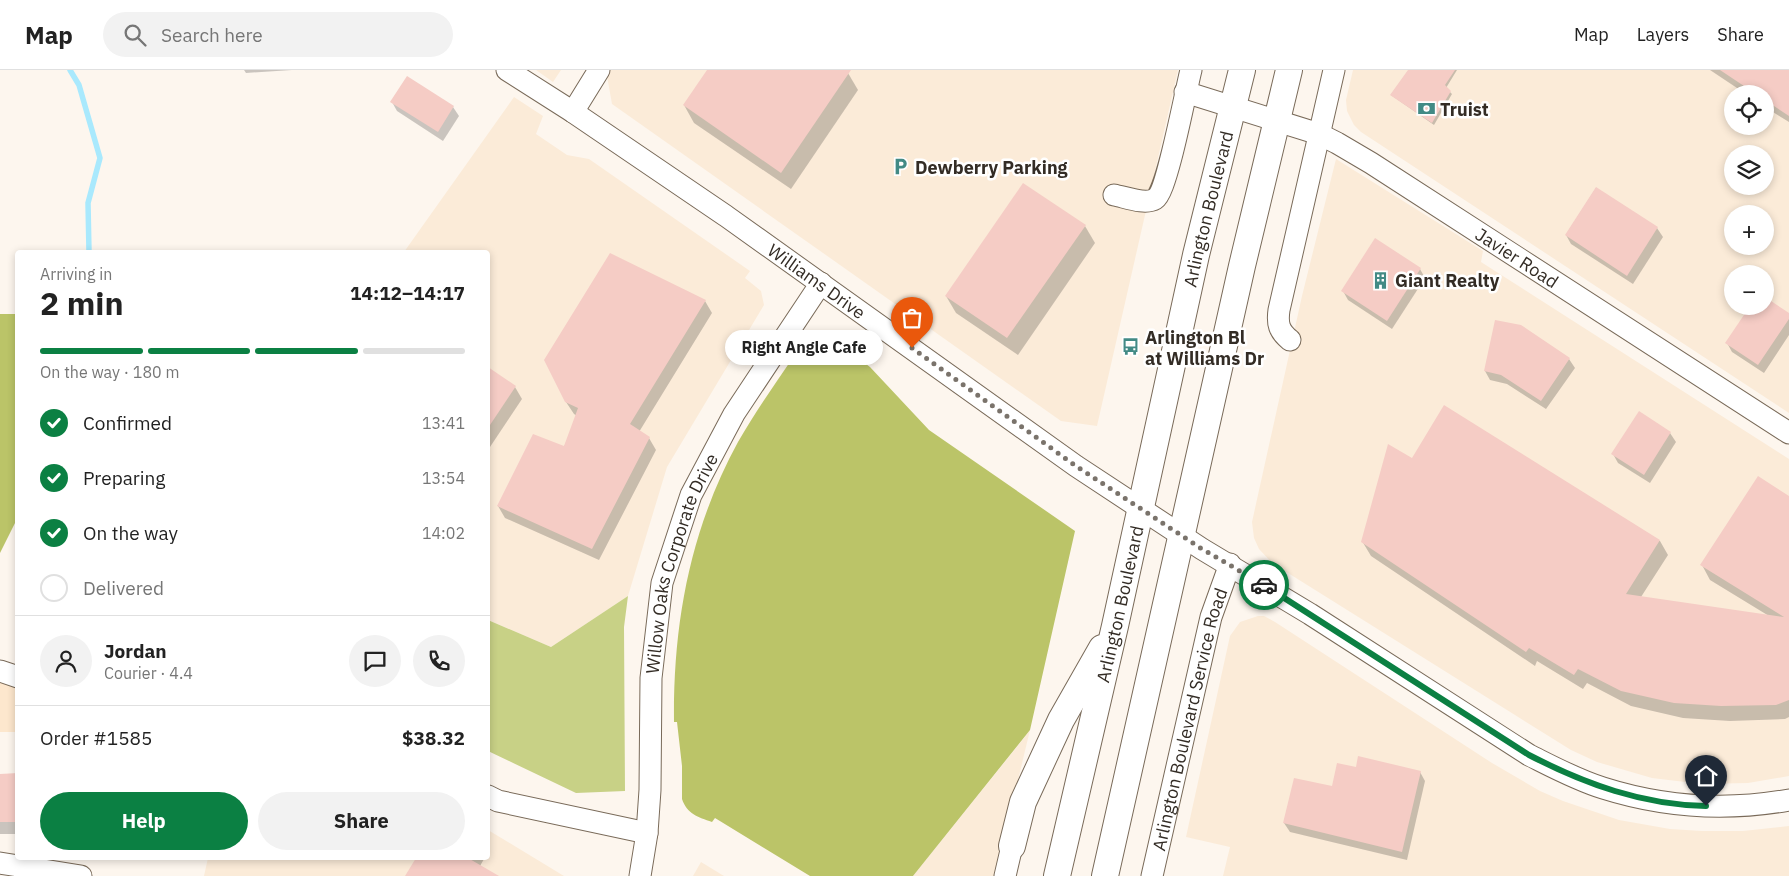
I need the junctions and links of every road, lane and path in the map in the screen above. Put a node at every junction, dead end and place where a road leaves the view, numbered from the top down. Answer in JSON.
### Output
{"nodes":[{"id":1,"x":507,"y":70,"type":"edge"},
{"id":2,"x":599,"y":70,"type":"edge"},
{"id":3,"x":1191,"y":70,"type":"edge"},
{"id":4,"x":1242,"y":70,"type":"edge"},
{"id":5,"x":1289,"y":70,"type":"edge"},
{"id":6,"x":1334,"y":70,"type":"edge"},
{"id":7,"x":1186,"y":92,"type":"junction"},
{"id":8,"x":1233,"y":108,"type":"junction"},
{"id":9,"x":573,"y":112,"type":"junction"},
{"id":10,"x":1277,"y":121,"type":"junction"},
{"id":11,"x":1319,"y":134,"type":"junction"},
{"id":12,"x":1114,"y":195,"type":"dead end"},
{"id":13,"x":821,"y":283,"type":"junction"},
{"id":14,"x":1290,"y":340,"type":"dead end"},
{"id":15,"x":1789,"y":433,"type":"edge"},
{"id":16,"x":1141,"y":508,"type":"junction"},
{"id":17,"x":1182,"y":536,"type":"junction"},
{"id":18,"x":1230,"y":564,"type":"junction"},
{"id":19,"x":1115,"y":626,"type":"junction"},
{"id":20,"x":0,"y":671,"type":"edge"},
{"id":21,"x":15,"y":676,"type":"edge"},
{"id":22,"x":490,"y":797,"type":"edge"},
{"id":23,"x":1789,"y":800,"type":"edge"},
{"id":24,"x":647,"y":833,"type":"junction"},
{"id":25,"x":1012,"y":846,"type":"joint"},
{"id":26,"x":0,"y":863,"type":"edge"},
{"id":27,"x":81,"y":876,"type":"edge"},
{"id":28,"x":640,"y":876,"type":"edge"},
{"id":29,"x":1005,"y":876,"type":"edge"},
{"id":30,"x":1058,"y":876,"type":"edge"},
{"id":31,"x":1105,"y":876,"type":"edge"},
{"id":32,"x":1152,"y":876,"type":"edge"}],
"edges":[{"from":1,"to":9,"type":"street","name":"Williams Drive"},
{"from":2,"to":9,"type":"street"},
{"from":3,"to":7,"type":"street"},
{"from":4,"to":8,"type":"main road","name":"Arlington Boulevard"},
{"from":5,"to":10,"type":"main road"},
{"from":6,"to":11,"type":"street"},
{"from":7,"to":8,"type":"street","name":"Javier Road"},
{"from":7,"to":12,"type":"street"},
{"from":8,"to":10,"type":"street","name":"Javier Road"},
{"from":8,"to":16,"type":"main road","name":"Arlington Boulevard"},
{"from":9,"to":13,"type":"street","name":"Williams Drive"},
{"from":10,"to":11,"type":"street","name":"Javier Road"},
{"from":10,"to":17,"type":"main road"},
{"from":11,"to":14,"type":"street"},
{"from":11,"to":15,"type":"street","name":"Javier Road"},
{"from":13,"to":16,"type":"street","name":"Williams Drive"},
{"from":13,"to":24,"type":"street","name":"Willow Oaks Corporate Drive"},
{"from":16,"to":17,"type":"street","name":"Williams Drive"},
{"from":16,"to":19,"type":"main road","name":"Arlington Boulevard"},
{"from":17,"to":18,"type":"street","name":"Williams Drive"},
{"from":17,"to":31,"type":"main road"},
{"from":18,"to":23,"type":"street","name":"Williams Drive"},
{"from":18,"to":32,"type":"street","name":"Arlington Boulevard Service Road"},
{"from":19,"to":25,"type":"main road"},
{"from":19,"to":30,"type":"main road","name":"Arlington Boulevard"},
{"from":20,"to":21,"type":"street"},
{"from":22,"to":24,"type":"street"},
{"from":24,"to":28,"type":"street","name":"Willow Oaks Corporate Drive"},
{"from":25,"to":29,"type":"street"},
{"from":26,"to":27,"type":"street"}]}
